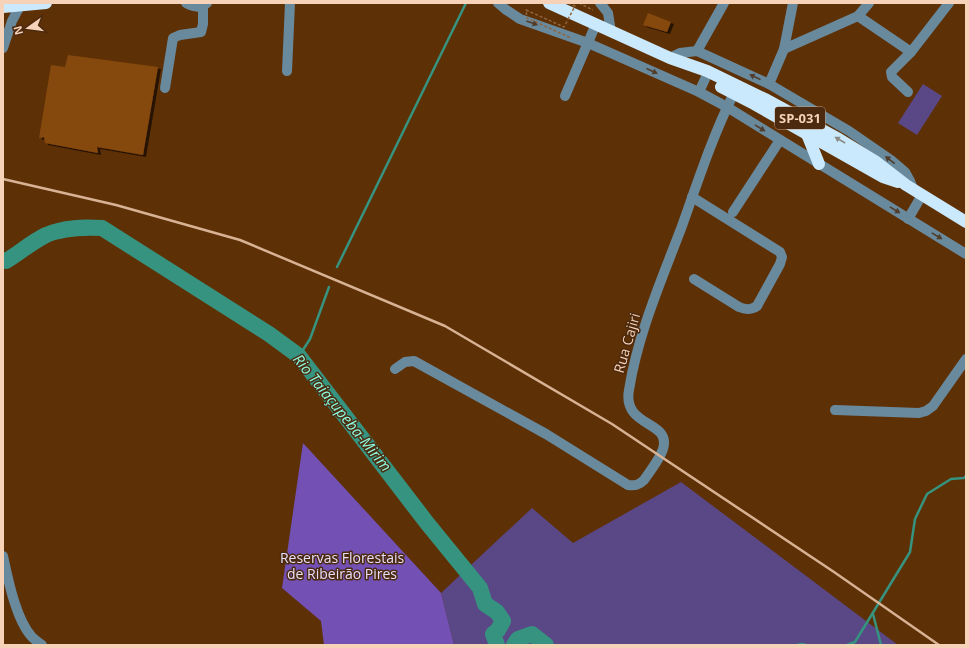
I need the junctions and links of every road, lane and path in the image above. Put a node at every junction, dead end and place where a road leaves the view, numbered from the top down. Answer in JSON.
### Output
{"nodes":[{"id":1,"x":46,"y":3,"type":"edge"},
{"id":2,"x":186,"y":3,"type":"edge"},
{"id":3,"x":290,"y":3,"type":"edge"},
{"id":4,"x":498,"y":3,"type":"edge"},
{"id":5,"x":548,"y":3,"type":"edge"},
{"id":6,"x":568,"y":3,"type":"edge"},
{"id":7,"x":579,"y":3,"type":"edge"},
{"id":8,"x":724,"y":3,"type":"edge"},
{"id":9,"x":793,"y":3,"type":"edge"},
{"id":10,"x":869,"y":3,"type":"edge"},
{"id":11,"x":949,"y":3,"type":"edge"},
{"id":12,"x":205,"y":5,"type":"edge"},
{"id":13,"x":20,"y":6,"type":"junction"},
{"id":14,"x":3,"y":7,"type":"edge"},
{"id":15,"x":598,"y":7,"type":"edge"},
{"id":16,"x":858,"y":16,"type":"junction"},
{"id":17,"x":7,"y":22,"type":"edge"},
{"id":18,"x":596,"y":24,"type":"junction"},
{"id":19,"x":611,"y":32,"type":"junction"},
{"id":20,"x":571,"y":38,"type":"dead end"},
{"id":21,"x":588,"y":43,"type":"junction"},
{"id":22,"x":3,"y":48,"type":"edge"},
{"id":23,"x":784,"y":48,"type":"junction"},
{"id":24,"x":697,"y":51,"type":"junction"},
{"id":25,"x":911,"y":52,"type":"junction"},
{"id":26,"x":670,"y":58,"type":"junction"},
{"id":27,"x":686,"y":65,"type":"junction"},
{"id":28,"x":288,"y":71,"type":"dead end"},
{"id":29,"x":705,"y":79,"type":"junction"},
{"id":30,"x":769,"y":84,"type":"junction"},
{"id":31,"x":165,"y":88,"type":"dead end"},
{"id":32,"x":699,"y":92,"type":"junction"},
{"id":33,"x":908,"y":92,"type":"dead end"},
{"id":34,"x":734,"y":93,"type":"junction"},
{"id":35,"x":565,"y":96,"type":"dead end"},
{"id":36,"x":727,"y":107,"type":"junction"},
{"id":37,"x":807,"y":134,"type":"junction"},
{"id":38,"x":780,"y":140,"type":"junction"},
{"id":39,"x":819,"y":164,"type":"junction"},
{"id":40,"x":914,"y":190,"type":"junction"},
{"id":41,"x":692,"y":197,"type":"junction"},
{"id":42,"x":733,"y":212,"type":"dead end"},
{"id":43,"x":908,"y":219,"type":"junction"},
{"id":44,"x":966,"y":222,"type":"edge"},
{"id":45,"x":966,"y":254,"type":"edge"},
{"id":46,"x":694,"y":279,"type":"dead end"},
{"id":47,"x":966,"y":359,"type":"edge"},
{"id":48,"x":395,"y":369,"type":"dead end"},
{"id":49,"x":835,"y":410,"type":"dead end"},
{"id":50,"x":3,"y":556,"type":"edge"},
{"id":51,"x":42,"y":645,"type":"edge"}],
"edges":[{"from":1,"to":13,"type":"highway"},
{"from":2,"to":12,"type":"street"},
{"from":3,"to":28,"type":"street"},
{"from":4,"to":21,"type":"street","one_way":true},
{"from":5,"to":18,"type":"highway","number":"SP-031"},
{"from":6,"to":20,"type":"path","bridge":true},
{"from":7,"to":15,"type":"path"},
{"from":8,"to":24,"type":"street"},
{"from":9,"to":23,"type":"street"},
{"from":10,"to":16,"type":"street"},
{"from":11,"to":25,"type":"street"},
{"from":12,"to":31,"type":"street"},
{"from":13,"to":14,"type":"highway"},
{"from":13,"to":17,"type":"street"},
{"from":15,"to":19,"type":"street"},
{"from":16,"to":23,"type":"street"},
{"from":16,"to":25,"type":"street"},
{"from":17,"to":22,"type":"street"},
{"from":18,"to":19,"type":"highway","number":"SP-031"},
{"from":18,"to":21,"type":"street"},
{"from":19,"to":26,"type":"highway","number":"SP-031"},
{"from":21,"to":32,"type":"street","one_way":true},
{"from":21,"to":35,"type":"street"},
{"from":23,"to":30,"type":"street"},
{"from":24,"to":26,"type":"street"},
{"from":30,"to":24,"type":"street","one_way":true},
{"from":25,"to":33,"type":"street"},
{"from":26,"to":27,"type":"highway","number":"SP-031"},
{"from":27,"to":29,"type":"highway","number":"SP-031"},
{"from":40,"to":27,"type":"highway","number":"SP-031","one_way":true},
{"from":29,"to":32,"type":"street"},
{"from":29,"to":34,"type":"highway","number":"SP-031"},
{"from":40,"to":30,"type":"street","one_way":true},
{"from":32,"to":36,"type":"street"},
{"from":34,"to":36,"type":"street","name":"Rua Cajiri"},
{"from":34,"to":37,"type":"highway","number":"SP-031"},
{"from":36,"to":38,"type":"street","one_way":true},
{"from":36,"to":41,"type":"street","name":"Rua Cajiri"},
{"from":37,"to":39,"type":"highway"},
{"from":37,"to":40,"type":"highway","number":"SP-031"},
{"from":38,"to":39,"type":"street"},
{"from":38,"to":42,"type":"street"},
{"from":39,"to":43,"type":"street","one_way":true},
{"from":40,"to":43,"type":"street"},
{"from":40,"to":44,"type":"highway","number":"SP-031"},
{"from":41,"to":46,"type":"street"},
{"from":41,"to":48,"type":"street","name":"Rua Cajiri"},
{"from":43,"to":45,"type":"street","one_way":true},
{"from":47,"to":49,"type":"street"},
{"from":50,"to":51,"type":"street"}]}
